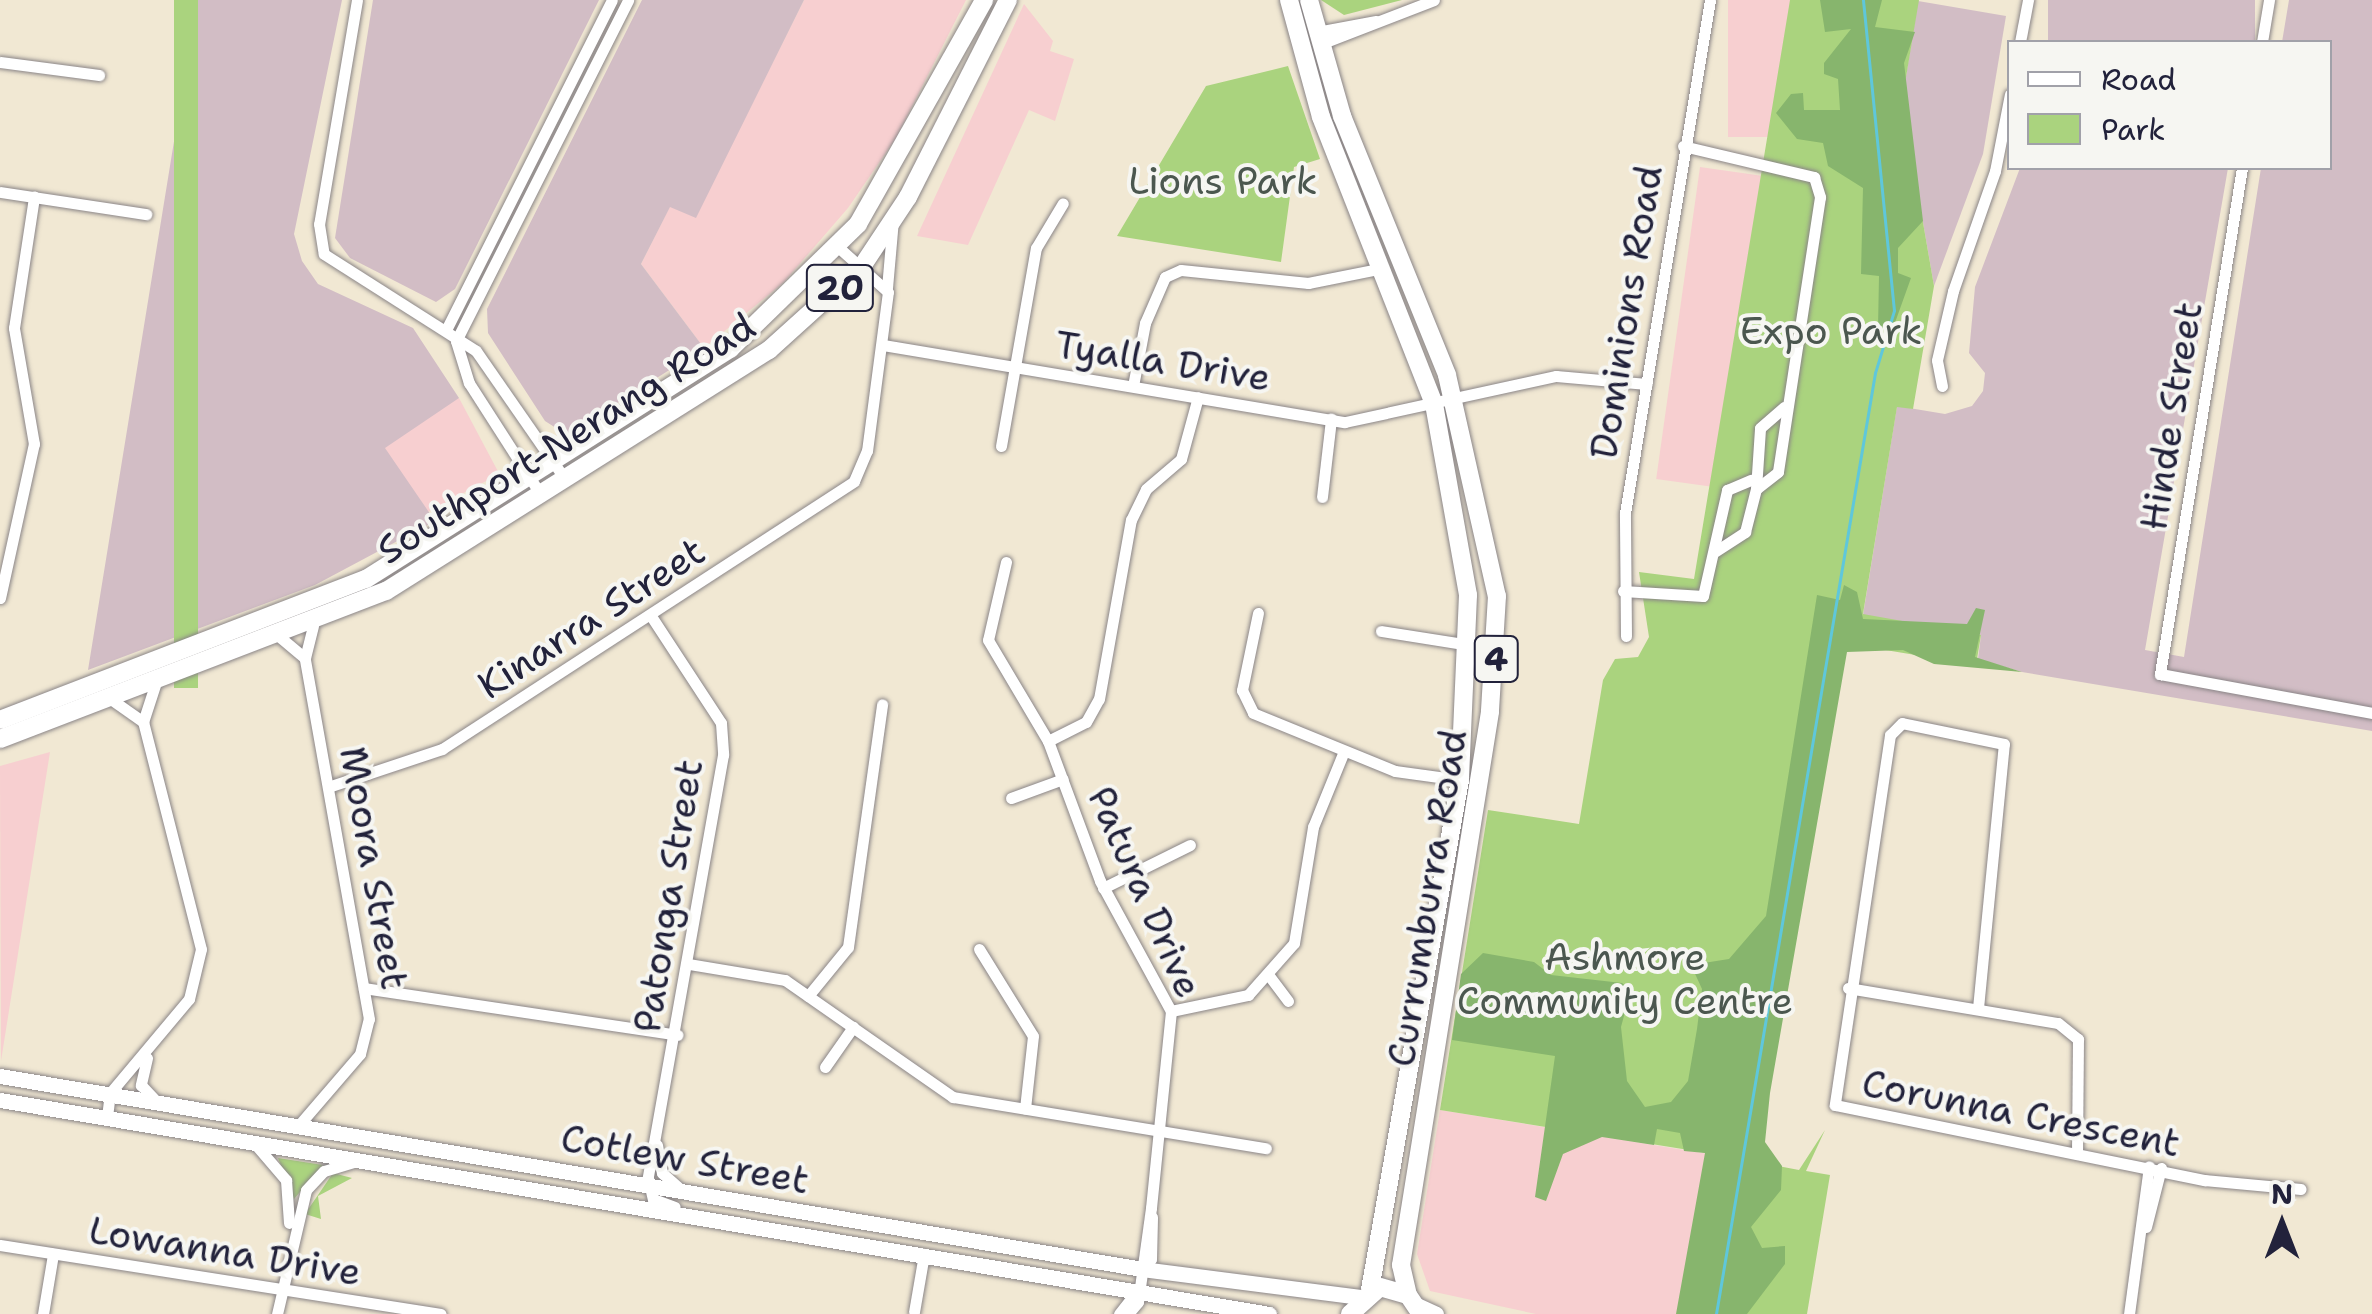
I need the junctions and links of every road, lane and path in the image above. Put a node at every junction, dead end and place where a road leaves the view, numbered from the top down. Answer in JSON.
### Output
{"nodes":[{"id":1,"x":357,"y":0,"type":"edge"},
{"id":2,"x":612,"y":0,"type":"edge"},
{"id":3,"x":628,"y":0,"type":"edge"},
{"id":4,"x":984,"y":0,"type":"edge"},
{"id":5,"x":1008,"y":0,"type":"edge"},
{"id":6,"x":1288,"y":0,"type":"edge"},
{"id":7,"x":1309,"y":0,"type":"edge"},
{"id":8,"x":1434,"y":0,"type":"edge"},
{"id":9,"x":1710,"y":0,"type":"edge"},
{"id":10,"x":2028,"y":0,"type":"edge"},
{"id":11,"x":2269,"y":0,"type":"edge"},
{"id":12,"x":1318,"y":38,"type":"junction"},
{"id":13,"x":2020,"y":40,"type":"edge"},
{"id":14,"x":2262,"y":40,"type":"edge"},
{"id":15,"x":1299,"y":46,"type":"junction"},
{"id":16,"x":0,"y":62,"type":"edge"},
{"id":17,"x":98,"y":75,"type":"dead end"},
{"id":18,"x":2007,"y":109,"type":"edge"},
{"id":19,"x":1683,"y":146,"type":"junction"},
{"id":20,"x":2242,"y":170,"type":"edge"},
{"id":21,"x":0,"y":192,"type":"edge"},
{"id":22,"x":34,"y":198,"type":"junction"},
{"id":23,"x":1063,"y":203,"type":"dead end"},
{"id":24,"x":146,"y":214,"type":"dead end"},
{"id":25,"x":893,"y":219,"type":"junction"},
{"id":26,"x":838,"y":247,"type":"junction"},
{"id":27,"x":863,"y":264,"type":"junction"},
{"id":28,"x":1387,"y":266,"type":"junction"},
{"id":29,"x":887,"y":288,"type":"junction"},
{"id":30,"x":446,"y":330,"type":"junction"},
{"id":31,"x":456,"y":341,"type":"junction"},
{"id":32,"x":883,"y":345,"type":"junction"},
{"id":33,"x":1016,"y":367,"type":"junction"},
{"id":34,"x":1647,"y":384,"type":"junction"},
{"id":35,"x":1133,"y":386,"type":"junction"},
{"id":36,"x":1942,"y":386,"type":"dead end"},
{"id":37,"x":1198,"y":397,"type":"junction"},
{"id":38,"x":1454,"y":400,"type":"junction"},
{"id":39,"x":1434,"y":404,"type":"junction"},
{"id":40,"x":1784,"y":408,"type":"junction"},
{"id":41,"x":1331,"y":419,"type":"junction"},
{"id":42,"x":1001,"y":446,"type":"dead end"},
{"id":43,"x":554,"y":462,"type":"junction"},
{"id":44,"x":530,"y":477,"type":"junction"},
{"id":45,"x":566,"y":479,"type":"junction"},
{"id":46,"x":1753,"y":485,"type":"junction"},
{"id":47,"x":541,"y":496,"type":"junction"},
{"id":48,"x":1322,"y":497,"type":"dead end"},
{"id":49,"x":1716,"y":551,"type":"junction"},
{"id":50,"x":1006,"y":562,"type":"dead end"},
{"id":51,"x":1624,"y":590,"type":"junction"},
{"id":52,"x":0,"y":598,"type":"edge"},
{"id":53,"x":1258,"y":613,"type":"dead end"},
{"id":54,"x":650,"y":616,"type":"junction"},
{"id":55,"x":313,"y":626,"type":"junction"},
{"id":56,"x":1381,"y":631,"type":"dead end"},
{"id":57,"x":1626,"y":636,"type":"dead end"},
{"id":58,"x":282,"y":638,"type":"junction"},
{"id":59,"x":1469,"y":645,"type":"junction"},
{"id":60,"x":305,"y":658,"type":"junction"},
{"id":61,"x":155,"y":684,"type":"junction"},
{"id":62,"x":112,"y":700,"type":"junction"},
{"id":63,"x":882,"y":704,"type":"dead end"},
{"id":64,"x":1490,"y":712,"type":"junction"},
{"id":65,"x":2372,"y":712,"type":"edge"},
{"id":66,"x":0,"y":720,"type":"edge"},
{"id":67,"x":143,"y":722,"type":"junction"},
{"id":68,"x":0,"y":739,"type":"edge"},
{"id":69,"x":1048,"y":741,"type":"junction"},
{"id":70,"x":1344,"y":751,"type":"junction"},
{"id":71,"x":1062,"y":779,"type":"junction"},
{"id":72,"x":1460,"y":780,"type":"junction"},
{"id":73,"x":331,"y":786,"type":"junction"},
{"id":74,"x":1011,"y":798,"type":"dead end"},
{"id":75,"x":1190,"y":845,"type":"dead end"},
{"id":76,"x":1104,"y":888,"type":"junction"},
{"id":77,"x":979,"y":949,"type":"dead end"},
{"id":78,"x":688,"y":964,"type":"junction"},
{"id":79,"x":1270,"y":977,"type":"junction"},
{"id":80,"x":364,"y":988,"type":"junction"},
{"id":81,"x":1848,"y":988,"type":"junction"},
{"id":82,"x":808,"y":996,"type":"junction"},
{"id":83,"x":1288,"y":1001,"type":"dead end"},
{"id":84,"x":1978,"y":1008,"type":"junction"},
{"id":85,"x":1170,"y":1010,"type":"junction"},
{"id":86,"x":853,"y":1027,"type":"junction"},
{"id":87,"x":677,"y":1035,"type":"junction"},
{"id":88,"x":150,"y":1050,"type":"junction"},
{"id":89,"x":825,"y":1067,"type":"dead end"},
{"id":90,"x":4,"y":1076,"type":"edge"},
{"id":91,"x":0,"y":1100,"type":"edge"},
{"id":92,"x":156,"y":1101,"type":"junction"},
{"id":93,"x":109,"y":1106,"type":"junction"},
{"id":94,"x":1026,"y":1109,"type":"junction"},
{"id":95,"x":298,"y":1126,"type":"junction"},
{"id":96,"x":1160,"y":1130,"type":"junction"},
{"id":97,"x":255,"y":1144,"type":"junction"},
{"id":98,"x":657,"y":1145,"type":"junction"},
{"id":99,"x":1266,"y":1148,"type":"dead end"},
{"id":100,"x":2076,"y":1152,"type":"junction"},
{"id":101,"x":360,"y":1160,"type":"junction"},
{"id":102,"x":2155,"y":1167,"type":"junction"},
{"id":103,"x":647,"y":1185,"type":"junction"},
{"id":104,"x":2301,"y":1189,"type":"dead end"},
{"id":105,"x":690,"y":1193,"type":"junction"},
{"id":106,"x":744,"y":1225,"type":"junction"},
{"id":107,"x":289,"y":1232,"type":"junction"},
{"id":108,"x":0,"y":1245,"type":"edge"},
{"id":109,"x":54,"y":1254,"type":"junction"},
{"id":110,"x":924,"y":1254,"type":"junction"},
{"id":111,"x":1142,"y":1269,"type":"junction"},
{"id":112,"x":280,"y":1287,"type":"junction"},
{"id":113,"x":1137,"y":1291,"type":"junction"},
{"id":114,"x":1365,"y":1293,"type":"junction"},
{"id":115,"x":1415,"y":1305,"type":"edge"},
{"id":116,"x":914,"y":1312,"type":"edge"},
{"id":117,"x":43,"y":1314,"type":"edge"},
{"id":118,"x":277,"y":1314,"type":"edge"},
{"id":119,"x":441,"y":1314,"type":"edge"},
{"id":120,"x":1119,"y":1314,"type":"edge"},
{"id":121,"x":1128,"y":1314,"type":"edge"},
{"id":122,"x":1269,"y":1314,"type":"edge"},
{"id":123,"x":1350,"y":1314,"type":"edge"},
{"id":124,"x":1436,"y":1314,"type":"edge"},
{"id":125,"x":2129,"y":1314,"type":"edge"}],
"edges":[{"from":1,"to":30,"type":"street"},
{"from":2,"to":30,"type":"street"},
{"from":3,"to":31,"type":"street"},
{"from":4,"to":26,"type":"main road","name":"Southport-Nerang Road","number":"20"},
{"from":5,"to":25,"type":"main road","name":"Southport-Nerang Road","number":"20"},
{"from":6,"to":15,"type":"main road","name":"Currumburra Road","number":"4"},
{"from":7,"to":12,"type":"main road","name":"Currumburra Road","number":"4"},
{"from":8,"to":12,"type":"street"},
{"from":9,"to":19,"type":"street","name":"Dominions Road"},
{"from":10,"to":13,"type":"street"},
{"from":11,"to":14,"type":"street"},
{"from":12,"to":15,"type":"main road"},
{"from":12,"to":38,"type":"main road","name":"Currumburra Road","number":"4"},
{"from":15,"to":28,"type":"main road","name":"Currumburra Road","number":"4"},
{"from":16,"to":17,"type":"street"},
{"from":18,"to":36,"type":"street"},
{"from":19,"to":34,"type":"street","name":"Dominions Road"},
{"from":19,"to":40,"type":"street"},
{"from":20,"to":65,"type":"street","name":"Hinde Street"},
{"from":21,"to":22,"type":"street"},
{"from":22,"to":24,"type":"street"},
{"from":22,"to":52,"type":"street"},
{"from":23,"to":33,"type":"street"},
{"from":25,"to":27,"type":"main road","name":"Southport-Nerang Road","number":"20"},
{"from":25,"to":29,"type":"street"},
{"from":26,"to":27,"type":"street"},
{"from":26,"to":43,"type":"main road","name":"Southport-Nerang Road","number":"20"},
{"from":27,"to":29,"type":"street"},
{"from":27,"to":45,"type":"main road","name":"Southport-Nerang Road","number":"20"},
{"from":28,"to":35,"type":"street"},
{"from":28,"to":39,"type":"main road","name":"Currumburra Road","number":"4"},
{"from":29,"to":32,"type":"street"},
{"from":30,"to":31,"type":"street"},
{"from":31,"to":43,"type":"street"},
{"from":31,"to":44,"type":"street"},
{"from":32,"to":33,"type":"street","name":"Tyalla Drive"},
{"from":32,"to":54,"type":"street","name":"Kinarra Street"},
{"from":33,"to":35,"type":"street","name":"Tyalla Drive"},
{"from":33,"to":42,"type":"street"},
{"from":34,"to":38,"type":"street","name":"Tyalla Drive"},
{"from":34,"to":51,"type":"street","name":"Dominions Road"},
{"from":35,"to":37,"type":"street","name":"Tyalla Drive"},
{"from":37,"to":41,"type":"street","name":"Tyalla Drive"},
{"from":37,"to":69,"type":"street"},
{"from":38,"to":39,"type":"street","name":"Tyalla Drive"},
{"from":38,"to":64,"type":"main road","name":"Currumburra Road","number":"4"},
{"from":39,"to":41,"type":"street","name":"Tyalla Drive"},
{"from":39,"to":59,"type":"main road","name":"Currumburra Road","number":"4"},
{"from":40,"to":46,"type":"street"},
{"from":40,"to":46,"type":"street"},
{"from":41,"to":48,"type":"street"},
{"from":43,"to":44,"type":"main road","name":"Southport-Nerang Road","number":"20"},
{"from":43,"to":45,"type":"street"},
{"from":44,"to":47,"type":"street"},
{"from":44,"to":66,"type":"main road","name":"Southport-Nerang Road","number":"20"},
{"from":45,"to":47,"type":"main road","name":"Southport-Nerang Road","number":"20"},
{"from":46,"to":49,"type":"street"},
{"from":46,"to":49,"type":"street"},
{"from":47,"to":55,"type":"main road","name":"Southport-Nerang Road","number":"20"},
{"from":49,"to":51,"type":"street"},
{"from":50,"to":69,"type":"street","name":"Patura Drive"},
{"from":51,"to":57,"type":"street","name":"Dominions Road"},
{"from":53,"to":70,"type":"street"},
{"from":54,"to":73,"type":"street","name":"Kinarra Street"},
{"from":54,"to":78,"type":"street","name":"Patonga Street"},
{"from":55,"to":58,"type":"main road","name":"Southport-Nerang Road","number":"20"},
{"from":55,"to":60,"type":"street","name":"Moora Street"},
{"from":56,"to":59,"type":"street"},
{"from":58,"to":60,"type":"street"},
{"from":58,"to":61,"type":"main road","name":"Southport-Nerang Road","number":"20"},
{"from":59,"to":72,"type":"main road","name":"Currumburra Road","number":"4"},
{"from":60,"to":73,"type":"street","name":"Moora Street"},
{"from":61,"to":62,"type":"main road","name":"Southport-Nerang Road","number":"20"},
{"from":61,"to":67,"type":"street"},
{"from":62,"to":67,"type":"street"},
{"from":62,"to":68,"type":"main road","name":"Southport-Nerang Road","number":"20"},
{"from":63,"to":82,"type":"street"},
{"from":64,"to":72,"type":"main road"},
{"from":64,"to":115,"type":"main road","name":"Currumburra Road","number":"4"},
{"from":67,"to":88,"type":"street"},
{"from":69,"to":71,"type":"street","name":"Patura Drive"},
{"from":70,"to":72,"type":"street"},
{"from":70,"to":79,"type":"street"},
{"from":71,"to":74,"type":"street"},
{"from":71,"to":76,"type":"street","name":"Patura Drive"},
{"from":72,"to":114,"type":"main road","name":"Currumburra Road","number":"4"},
{"from":73,"to":80,"type":"street","name":"Moora Street"},
{"from":75,"to":76,"type":"street"},
{"from":76,"to":85,"type":"street","name":"Patura Drive"},
{"from":77,"to":94,"type":"street"},
{"from":78,"to":82,"type":"street"},
{"from":78,"to":87,"type":"street","name":"Patonga Street"},
{"from":79,"to":83,"type":"street"},
{"from":79,"to":85,"type":"street"},
{"from":80,"to":87,"type":"street"},
{"from":80,"to":95,"type":"street","name":"Moora Street"},
{"from":81,"to":84,"type":"street"},
{"from":81,"to":84,"type":"street","name":"Corunna Crescent"},
{"from":81,"to":100,"type":"street","name":"Corunna Crescent"},
{"from":82,"to":86,"type":"street"},
{"from":84,"to":100,"type":"street"},
{"from":85,"to":96,"type":"street","name":"Patura Drive"},
{"from":86,"to":89,"type":"street"},
{"from":86,"to":94,"type":"street"},
{"from":87,"to":98,"type":"street","name":"Patonga Street"},
{"from":88,"to":92,"type":"street"},
{"from":88,"to":93,"type":"street"},
{"from":90,"to":93,"type":"main road","name":"Cotlew Street"},
{"from":91,"to":93,"type":"main road","name":"Cotlew Street"},
{"from":92,"to":93,"type":"main road","name":"Cotlew Street"},
{"from":92,"to":95,"type":"main road","name":"Cotlew Street"},
{"from":93,"to":97,"type":"main road","name":"Cotlew Street"},
{"from":94,"to":96,"type":"street"},
{"from":95,"to":103,"type":"main road","name":"Cotlew Street"},
{"from":96,"to":99,"type":"street"},
{"from":96,"to":111,"type":"street","name":"Patura Drive"},
{"from":97,"to":101,"type":"main road","name":"Cotlew Street"},
{"from":97,"to":107,"type":"street"},
{"from":98,"to":103,"type":"street","name":"Patonga Street"},
{"from":98,"to":105,"type":"street"},
{"from":100,"to":102,"type":"street","name":"Corunna Crescent"},
{"from":101,"to":106,"type":"main road","name":"Cotlew Street"},
{"from":101,"to":107,"type":"street"},
{"from":102,"to":104,"type":"street","name":"Corunna Crescent"},
{"from":102,"to":125,"type":"street"},
{"from":103,"to":105,"type":"main road","name":"Cotlew Street"},
{"from":103,"to":106,"type":"street"},
{"from":105,"to":111,"type":"main road","name":"Cotlew Street"},
{"from":106,"to":110,"type":"main road","name":"Cotlew Street"},
{"from":107,"to":112,"type":"street"},
{"from":108,"to":109,"type":"street","name":"Lowanna Drive"},
{"from":109,"to":112,"type":"street","name":"Lowanna Drive"},
{"from":109,"to":117,"type":"street"},
{"from":110,"to":113,"type":"main road","name":"Cotlew Street"},
{"from":110,"to":116,"type":"street"},
{"from":111,"to":113,"type":"street","name":"Patura Drive"},
{"from":111,"to":114,"type":"main road","name":"Cotlew Street"},
{"from":112,"to":118,"type":"street"},
{"from":112,"to":119,"type":"street","name":"Lowanna Drive"},
{"from":113,"to":120,"type":"street"},
{"from":113,"to":121,"type":"street","name":"Patura Drive"},
{"from":113,"to":122,"type":"main road","name":"Cotlew Street"},
{"from":114,"to":115,"type":"main road"},
{"from":114,"to":123,"type":"main road","number":"4"},
{"from":115,"to":124,"type":"main road"}]}
